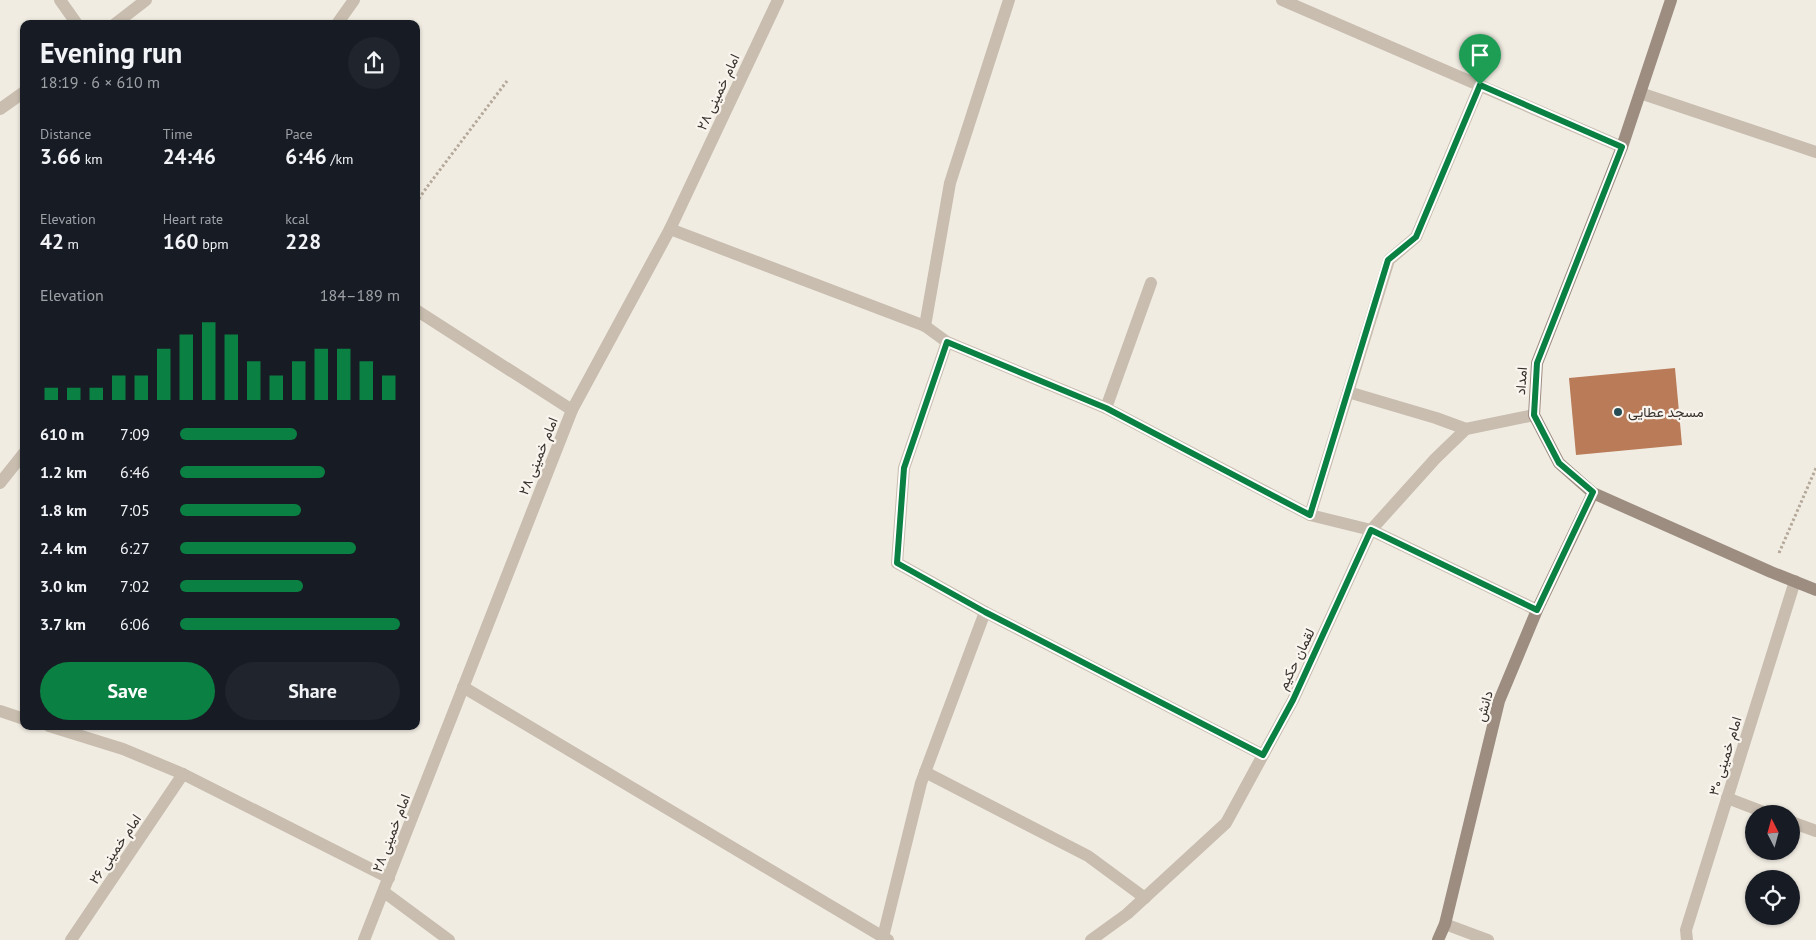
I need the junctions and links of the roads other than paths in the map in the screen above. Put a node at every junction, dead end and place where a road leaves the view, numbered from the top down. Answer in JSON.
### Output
{"nodes":[{"id":1,"x":60,"y":0,"type":"edge"},
{"id":2,"x":146,"y":0,"type":"edge"},
{"id":3,"x":354,"y":0,"type":"edge"},
{"id":4,"x":778,"y":0,"type":"edge"},
{"id":5,"x":1009,"y":0,"type":"edge"},
{"id":6,"x":1282,"y":0,"type":"edge"},
{"id":7,"x":1671,"y":0,"type":"edge"},
{"id":8,"x":74,"y":20,"type":"edge"},
{"id":9,"x":120,"y":20,"type":"edge"},
{"id":10,"x":340,"y":20,"type":"edge"},
{"id":11,"x":1480,"y":85,"type":"junction"},
{"id":12,"x":1640,"y":93,"type":"junction"},
{"id":13,"x":20,"y":95,"type":"edge"},
{"id":14,"x":0,"y":109,"type":"edge"},
{"id":15,"x":1622,"y":147,"type":"junction"},
{"id":16,"x":1816,"y":152,"type":"edge"},
{"id":17,"x":670,"y":230,"type":"junction"},
{"id":18,"x":1151,"y":283,"type":"dead end"},
{"id":19,"x":420,"y":313,"type":"edge"},
{"id":20,"x":925,"y":326,"type":"junction"},
{"id":21,"x":947,"y":342,"type":"junction"},
{"id":22,"x":1348,"y":392,"type":"junction"},
{"id":23,"x":1106,"y":408,"type":"junction"},
{"id":24,"x":572,"y":410,"type":"junction"},
{"id":25,"x":1534,"y":415,"type":"junction"},
{"id":26,"x":1466,"y":429,"type":"junction"},
{"id":27,"x":20,"y":459,"type":"edge"},
{"id":28,"x":0,"y":483,"type":"edge"},
{"id":29,"x":1593,"y":492,"type":"junction"},
{"id":30,"x":1310,"y":515,"type":"junction"},
{"id":31,"x":1371,"y":530,"type":"junction"},
{"id":32,"x":1795,"y":582,"type":"junction"},
{"id":33,"x":1816,"y":590,"type":"edge"},
{"id":34,"x":1537,"y":610,"type":"junction"},
{"id":35,"x":985,"y":612,"type":"junction"},
{"id":36,"x":463,"y":686,"type":"junction"},
{"id":37,"x":0,"y":711,"type":"edge"},
{"id":38,"x":20,"y":718,"type":"edge"},
{"id":39,"x":62,"y":730,"type":"edge"},
{"id":40,"x":1263,"y":755,"type":"junction"},
{"id":41,"x":925,"y":772,"type":"junction"},
{"id":42,"x":183,"y":774,"type":"junction"},
{"id":43,"x":1727,"y":798,"type":"junction"},
{"id":44,"x":1745,"y":805,"type":"edge"},
{"id":45,"x":1800,"y":825,"type":"edge"},
{"id":46,"x":1816,"y":831,"type":"edge"},
{"id":47,"x":389,"y":878,"type":"junction"},
{"id":48,"x":384,"y":892,"type":"junction"},
{"id":49,"x":1145,"y":898,"type":"junction"},
{"id":50,"x":1446,"y":924,"type":"junction"},
{"id":51,"x":885,"y":939,"type":"edge"},
{"id":52,"x":71,"y":940,"type":"edge"},
{"id":53,"x":364,"y":940,"type":"edge"},
{"id":54,"x":449,"y":940,"type":"edge"},
{"id":55,"x":1091,"y":940,"type":"edge"},
{"id":56,"x":1438,"y":940,"type":"edge"},
{"id":57,"x":1488,"y":940,"type":"edge"},
{"id":58,"x":1687,"y":940,"type":"edge"}],
"edges":[{"from":1,"to":8,"type":"street"},
{"from":2,"to":9,"type":"street"},
{"from":3,"to":10,"type":"street"},
{"from":4,"to":17,"type":"street","name":"امام خمینی ۲۸"},
{"from":5,"to":20,"type":"street"},
{"from":6,"to":11,"type":"street"},
{"from":7,"to":12,"type":"street","name":"امداد"},
{"from":11,"to":15,"type":"street"},
{"from":11,"to":22,"type":"street"},
{"from":12,"to":15,"type":"street","name":"امداد"},
{"from":12,"to":16,"type":"street"},
{"from":13,"to":14,"type":"street"},
{"from":15,"to":25,"type":"street","name":"امداد"},
{"from":17,"to":20,"type":"street"},
{"from":17,"to":24,"type":"street","name":"امام خمینی ۲۸"},
{"from":18,"to":23,"type":"street"},
{"from":19,"to":24,"type":"street"},
{"from":20,"to":21,"type":"street"},
{"from":21,"to":23,"type":"street"},
{"from":21,"to":35,"type":"street"},
{"from":22,"to":26,"type":"street"},
{"from":22,"to":30,"type":"street"},
{"from":23,"to":30,"type":"street"},
{"from":24,"to":36,"type":"street","name":"امام خمینی ۲۸"},
{"from":25,"to":26,"type":"street"},
{"from":25,"to":29,"type":"street","name":"امداد"},
{"from":26,"to":31,"type":"street","name":"لقمان حکیم"},
{"from":27,"to":28,"type":"street"},
{"from":29,"to":32,"type":"street","name":"امداد"},
{"from":29,"to":34,"type":"street","name":"دانش"},
{"from":30,"to":31,"type":"street"},
{"from":31,"to":34,"type":"street"},
{"from":31,"to":40,"type":"street","name":"لقمان حکیم"},
{"from":32,"to":33,"type":"street","name":"امداد"},
{"from":32,"to":43,"type":"street","name":"امام خمینی ۳۰"},
{"from":34,"to":50,"type":"street","name":"دانش"},
{"from":35,"to":40,"type":"street"},
{"from":35,"to":41,"type":"street"},
{"from":36,"to":47,"type":"street","name":"امام خمینی ۲۸"},
{"from":36,"to":51,"type":"street"},
{"from":37,"to":38,"type":"street"},
{"from":39,"to":42,"type":"street"},
{"from":40,"to":49,"type":"street","name":"لقمان حکیم"},
{"from":41,"to":49,"type":"street"},
{"from":41,"to":51,"type":"street"},
{"from":42,"to":47,"type":"street"},
{"from":42,"to":52,"type":"street","name":"امام خمینی ۲۶"},
{"from":43,"to":44,"type":"street"},
{"from":43,"to":58,"type":"street","name":"امام خمینی ۳۰"},
{"from":45,"to":46,"type":"street"},
{"from":47,"to":48,"type":"street","name":"امام خمینی ۲۸"},
{"from":48,"to":53,"type":"street","name":"امام خمینی ۲۸"},
{"from":48,"to":54,"type":"street"},
{"from":49,"to":55,"type":"street","name":"لقمان حکیم"},
{"from":50,"to":56,"type":"street","name":"دانش"},
{"from":50,"to":57,"type":"street"}]}
